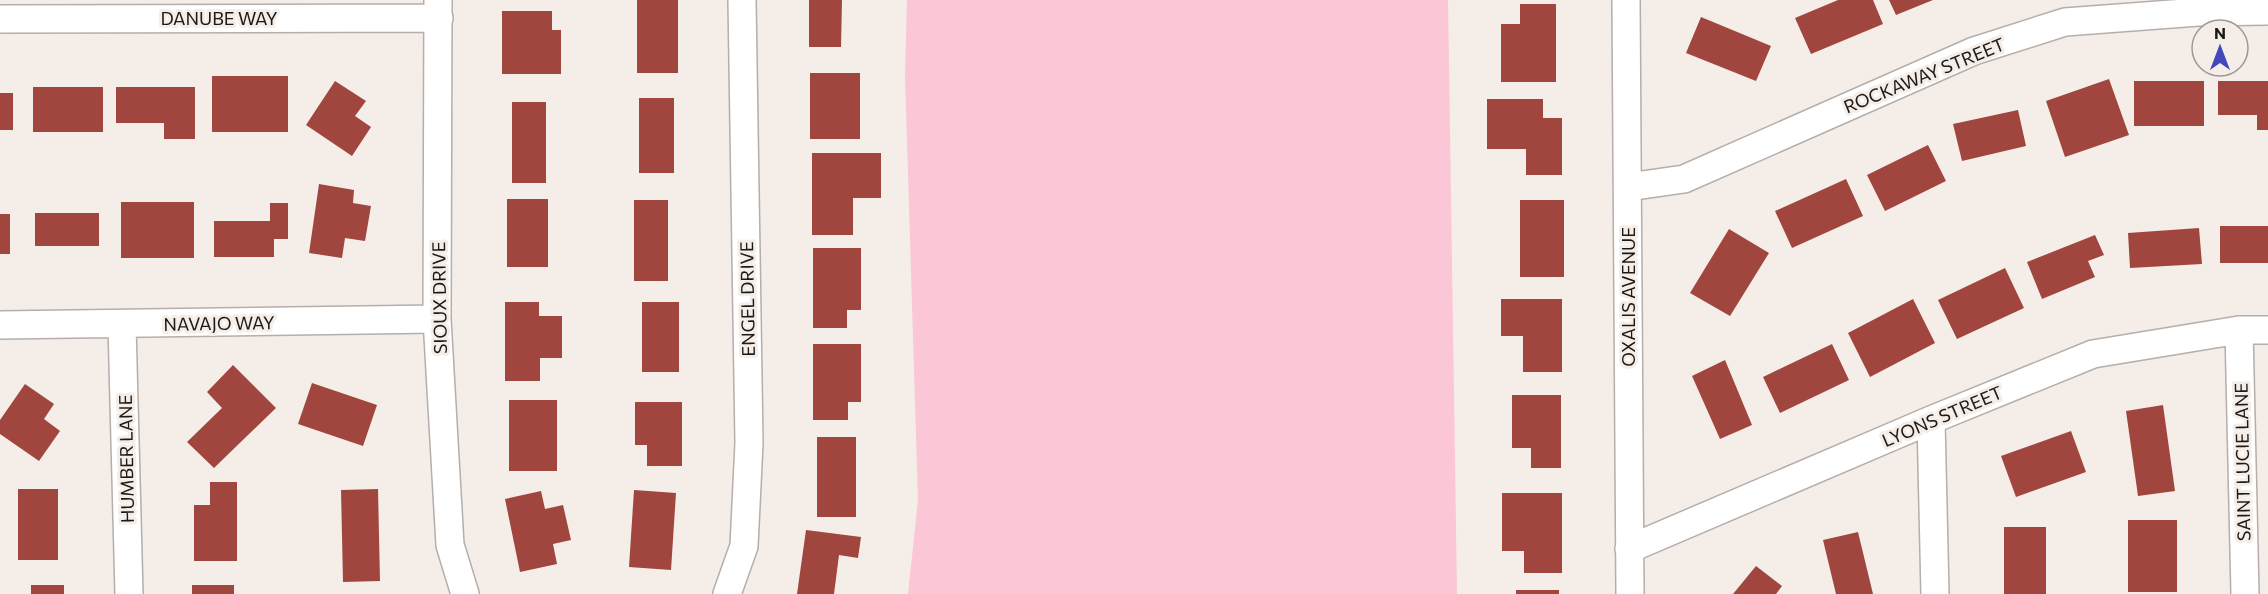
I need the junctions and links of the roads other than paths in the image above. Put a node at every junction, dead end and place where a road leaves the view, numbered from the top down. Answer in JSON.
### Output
{"nodes":[{"id":1,"x":742,"y":0,"type":"edge"},
{"id":2,"x":1626,"y":0,"type":"edge"},
{"id":3,"x":438,"y":9,"type":"edge"},
{"id":4,"x":2268,"y":11,"type":"edge"},
{"id":5,"x":0,"y":19,"type":"edge"},
{"id":6,"x":1628,"y":188,"type":"junction"},
{"id":7,"x":437,"y":320,"type":"junction"},
{"id":8,"x":0,"y":325,"type":"edge"},
{"id":9,"x":122,"y":325,"type":"junction"},
{"id":10,"x":2239,"y":330,"type":"junction"},
{"id":11,"x":2268,"y":330,"type":"edge"},
{"id":12,"x":1931,"y":420,"type":"junction"},
{"id":13,"x":1629,"y":549,"type":"junction"},
{"id":14,"x":129,"y":594,"type":"edge"},
{"id":15,"x":465,"y":594,"type":"edge"},
{"id":16,"x":727,"y":594,"type":"edge"},
{"id":17,"x":1630,"y":594,"type":"edge"},
{"id":18,"x":1935,"y":594,"type":"edge"},
{"id":19,"x":2245,"y":594,"type":"edge"}],
"edges":[{"from":1,"to":16,"type":"street","name":"ENGEL DRIVE"},
{"from":2,"to":6,"type":"street","name":"OXALIS AVENUE"},
{"from":3,"to":5,"type":"street","name":"DANUBE WAY"},
{"from":3,"to":7,"type":"street","name":"SIOUX DRIVE"},
{"from":4,"to":6,"type":"street","name":"ROCKAWAY STREET"},
{"from":6,"to":13,"type":"street","name":"OXALIS AVENUE"},
{"from":7,"to":9,"type":"street","name":"NAVAJO WAY"},
{"from":7,"to":15,"type":"street","name":"SIOUX DRIVE"},
{"from":8,"to":9,"type":"street","name":"NAVAJO WAY"},
{"from":9,"to":14,"type":"street","name":"HUMBER LANE"},
{"from":10,"to":11,"type":"street","name":"LYONS STREET"},
{"from":10,"to":12,"type":"street","name":"LYONS STREET"},
{"from":10,"to":19,"type":"street","name":"SAINT LUCIE LANE"},
{"from":12,"to":13,"type":"street","name":"LYONS STREET"},
{"from":12,"to":18,"type":"street"},
{"from":13,"to":17,"type":"street","name":"OXALIS AVENUE"}]}
